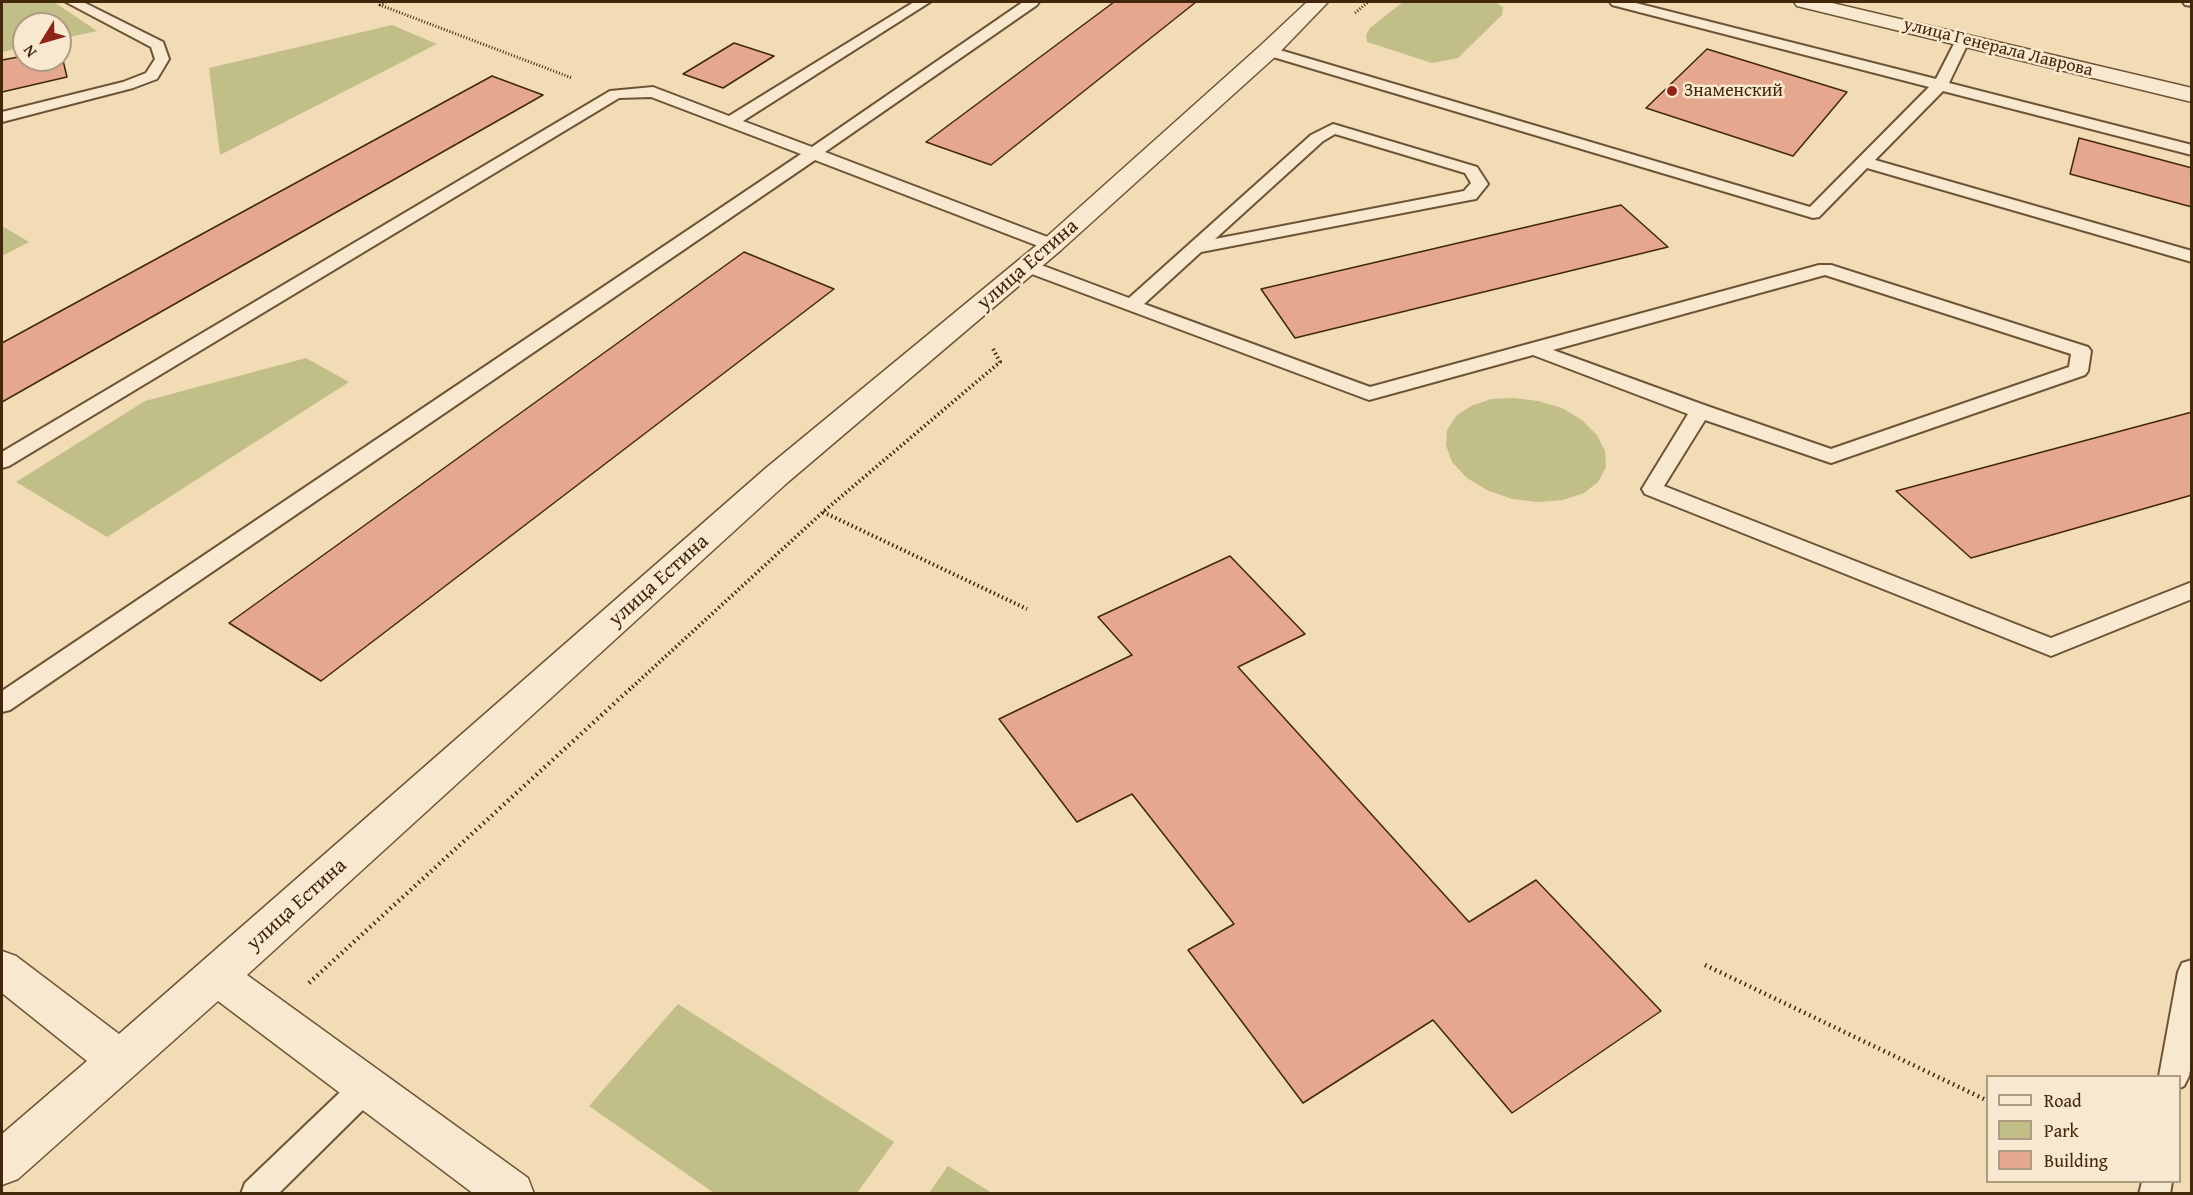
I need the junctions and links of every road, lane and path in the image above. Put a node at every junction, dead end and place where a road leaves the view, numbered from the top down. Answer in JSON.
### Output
{"nodes":[{"id":1,"x":74,"y":2,"type":"edge"},
{"id":2,"x":386,"y":2,"type":"edge"},
{"id":3,"x":923,"y":2,"type":"edge"},
{"id":4,"x":1032,"y":2,"type":"edge"},
{"id":5,"x":1318,"y":2,"type":"edge"},
{"id":6,"x":1368,"y":2,"type":"edge"},
{"id":7,"x":1617,"y":2,"type":"edge"},
{"id":8,"x":1804,"y":2,"type":"edge"},
{"id":9,"x":1964,"y":39,"type":"junction"},
{"id":10,"x":1268,"y":51,"type":"junction"},
{"id":11,"x":1302,"y":61,"type":"junction"},
{"id":12,"x":1941,"y":84,"type":"junction"},
{"id":13,"x":615,"y":94,"type":"junction"},
{"id":14,"x":2192,"y":95,"type":"edge"},
{"id":15,"x":2,"y":117,"type":"edge"},
{"id":16,"x":730,"y":122,"type":"junction"},
{"id":17,"x":2192,"y":150,"type":"edge"},
{"id":18,"x":814,"y":153,"type":"junction"},
{"id":19,"x":1864,"y":162,"type":"junction"},
{"id":20,"x":1052,"y":245,"type":"junction"},
{"id":21,"x":1195,"y":248,"type":"junction"},
{"id":22,"x":2192,"y":257,"type":"edge"},
{"id":23,"x":1027,"y":266,"type":"junction"},
{"id":24,"x":1132,"y":305,"type":"junction"},
{"id":25,"x":988,"y":339,"type":"dead end"},
{"id":26,"x":1534,"y":349,"type":"junction"},
{"id":27,"x":1700,"y":411,"type":"junction"},
{"id":28,"x":2,"y":461,"type":"edge"},
{"id":29,"x":823,"y":512,"type":"junction"},
{"id":30,"x":2192,"y":590,"type":"edge"},
{"id":31,"x":1027,"y":609,"type":"dead end"},
{"id":32,"x":2,"y":703,"type":"edge"},
{"id":33,"x":1705,"y":965,"type":"dead end"},
{"id":34,"x":2,"y":969,"type":"edge"},
{"id":35,"x":2192,"y":972,"type":"edge"},
{"id":36,"x":217,"y":976,"type":"junction"},
{"id":37,"x":272,"y":1017,"type":"junction"},
{"id":38,"x":120,"y":1060,"type":"junction"},
{"id":39,"x":2174,"y":1075,"type":"edge"},
{"id":40,"x":367,"y":1086,"type":"junction"},
{"id":41,"x":1986,"y":1100,"type":"edge"},
{"id":42,"x":2,"y":1163,"type":"edge"},
{"id":43,"x":256,"y":1194,"type":"edge"},
{"id":44,"x":512,"y":1194,"type":"edge"}],
"edges":[{"from":1,"to":15,"type":"lane"},
{"from":2,"to":13,"type":"path"},
{"from":3,"to":16,"type":"lane"},
{"from":4,"to":18,"type":"lane"},
{"from":5,"to":10,"type":"street","name":"улица Естина"},
{"from":6,"to":11,"type":"path"},
{"from":7,"to":12,"type":"lane"},
{"from":8,"to":9,"type":"street","name":"улица Генерала Лаврова"},
{"from":9,"to":12,"type":"lane"},
{"from":9,"to":14,"type":"street","name":"улица Генерала Лаврова"},
{"from":10,"to":11,"type":"lane"},
{"from":10,"to":20,"type":"street","name":"улица Естина"},
{"from":11,"to":19,"type":"lane"},
{"from":12,"to":17,"type":"lane"},
{"from":12,"to":19,"type":"lane"},
{"from":13,"to":16,"type":"lane"},
{"from":13,"to":28,"type":"lane"},
{"from":16,"to":18,"type":"lane"},
{"from":18,"to":20,"type":"lane"},
{"from":18,"to":32,"type":"lane"},
{"from":19,"to":22,"type":"lane"},
{"from":20,"to":23,"type":"street","name":"улица Естина"},
{"from":21,"to":21,"type":"lane"},
{"from":21,"to":24,"type":"lane"},
{"from":23,"to":24,"type":"lane"},
{"from":23,"to":36,"type":"street","name":"улица Естина"},
{"from":24,"to":26,"type":"lane"},
{"from":25,"to":29,"type":"path"},
{"from":26,"to":27,"type":"lane"},
{"from":26,"to":27,"type":"lane"},
{"from":27,"to":30,"type":"lane"},
{"from":29,"to":31,"type":"path"},
{"from":29,"to":37,"type":"path"},
{"from":33,"to":41,"type":"path"},
{"from":34,"to":38,"type":"street"},
{"from":35,"to":39,"type":"lane"},
{"from":36,"to":37,"type":"street"},
{"from":36,"to":38,"type":"street","name":"улица Естина"},
{"from":37,"to":40,"type":"street"},
{"from":38,"to":42,"type":"street","name":"улица Естина"},
{"from":40,"to":43,"type":"lane"},
{"from":40,"to":44,"type":"street"}]}
